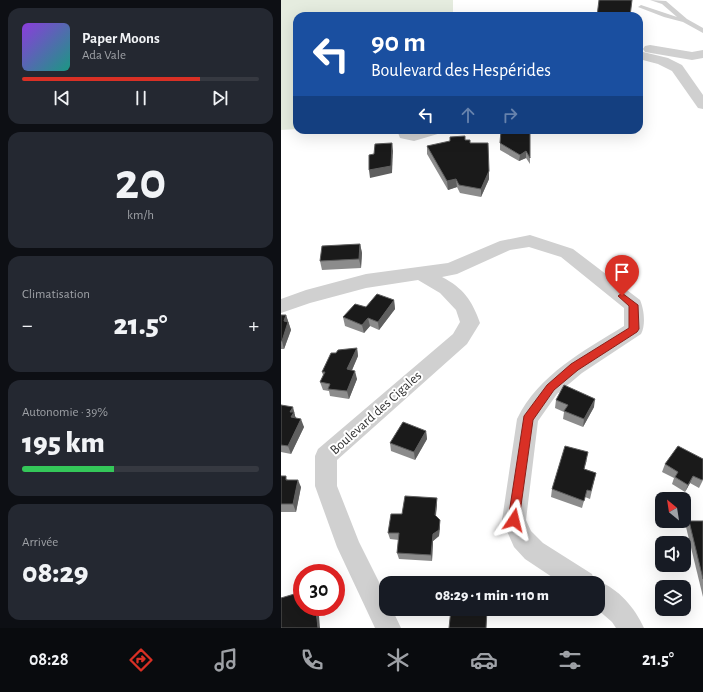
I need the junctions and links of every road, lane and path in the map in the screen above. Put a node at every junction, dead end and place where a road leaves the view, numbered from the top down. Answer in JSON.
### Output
{"nodes":[{"id":1,"x":653,"y":0,"type":"edge"},
{"id":2,"x":667,"y":1,"type":"edge"},
{"id":3,"x":641,"y":7,"type":"dead end"},
{"id":4,"x":685,"y":20,"type":"junction"},
{"id":5,"x":703,"y":31,"type":"edge"},
{"id":6,"x":643,"y":48,"type":"edge"},
{"id":7,"x":703,"y":54,"type":"edge"},
{"id":8,"x":643,"y":56,"type":"edge"},
{"id":9,"x":703,"y":105,"type":"edge"},
{"id":10,"x":405,"y":134,"type":"edge"},
{"id":11,"x":421,"y":134,"type":"edge"},
{"id":12,"x":421,"y":274,"type":"junction"},
{"id":13,"x":281,"y":306,"type":"edge"},
{"id":14,"x":572,"y":576,"type":"edge"},
{"id":15,"x":605,"y":599,"type":"edge"},
{"id":16,"x":388,"y":628,"type":"edge"},
{"id":17,"x":631,"y":628,"type":"edge"}],
"edges":[{"from":1,"to":2,"type":"lane"},
{"from":2,"to":4,"type":"lane"},
{"from":3,"to":4,"type":"lane"},
{"from":4,"to":5,"type":"lane"},
{"from":6,"to":7,"type":"street"},
{"from":8,"to":9,"type":"street"},
{"from":10,"to":11,"type":"street"},
{"from":12,"to":13,"type":"street"},
{"from":12,"to":14,"type":"street"},
{"from":12,"to":16,"type":"street","name":"Boulevard des Cigales"},
{"from":15,"to":17,"type":"street"}]}
